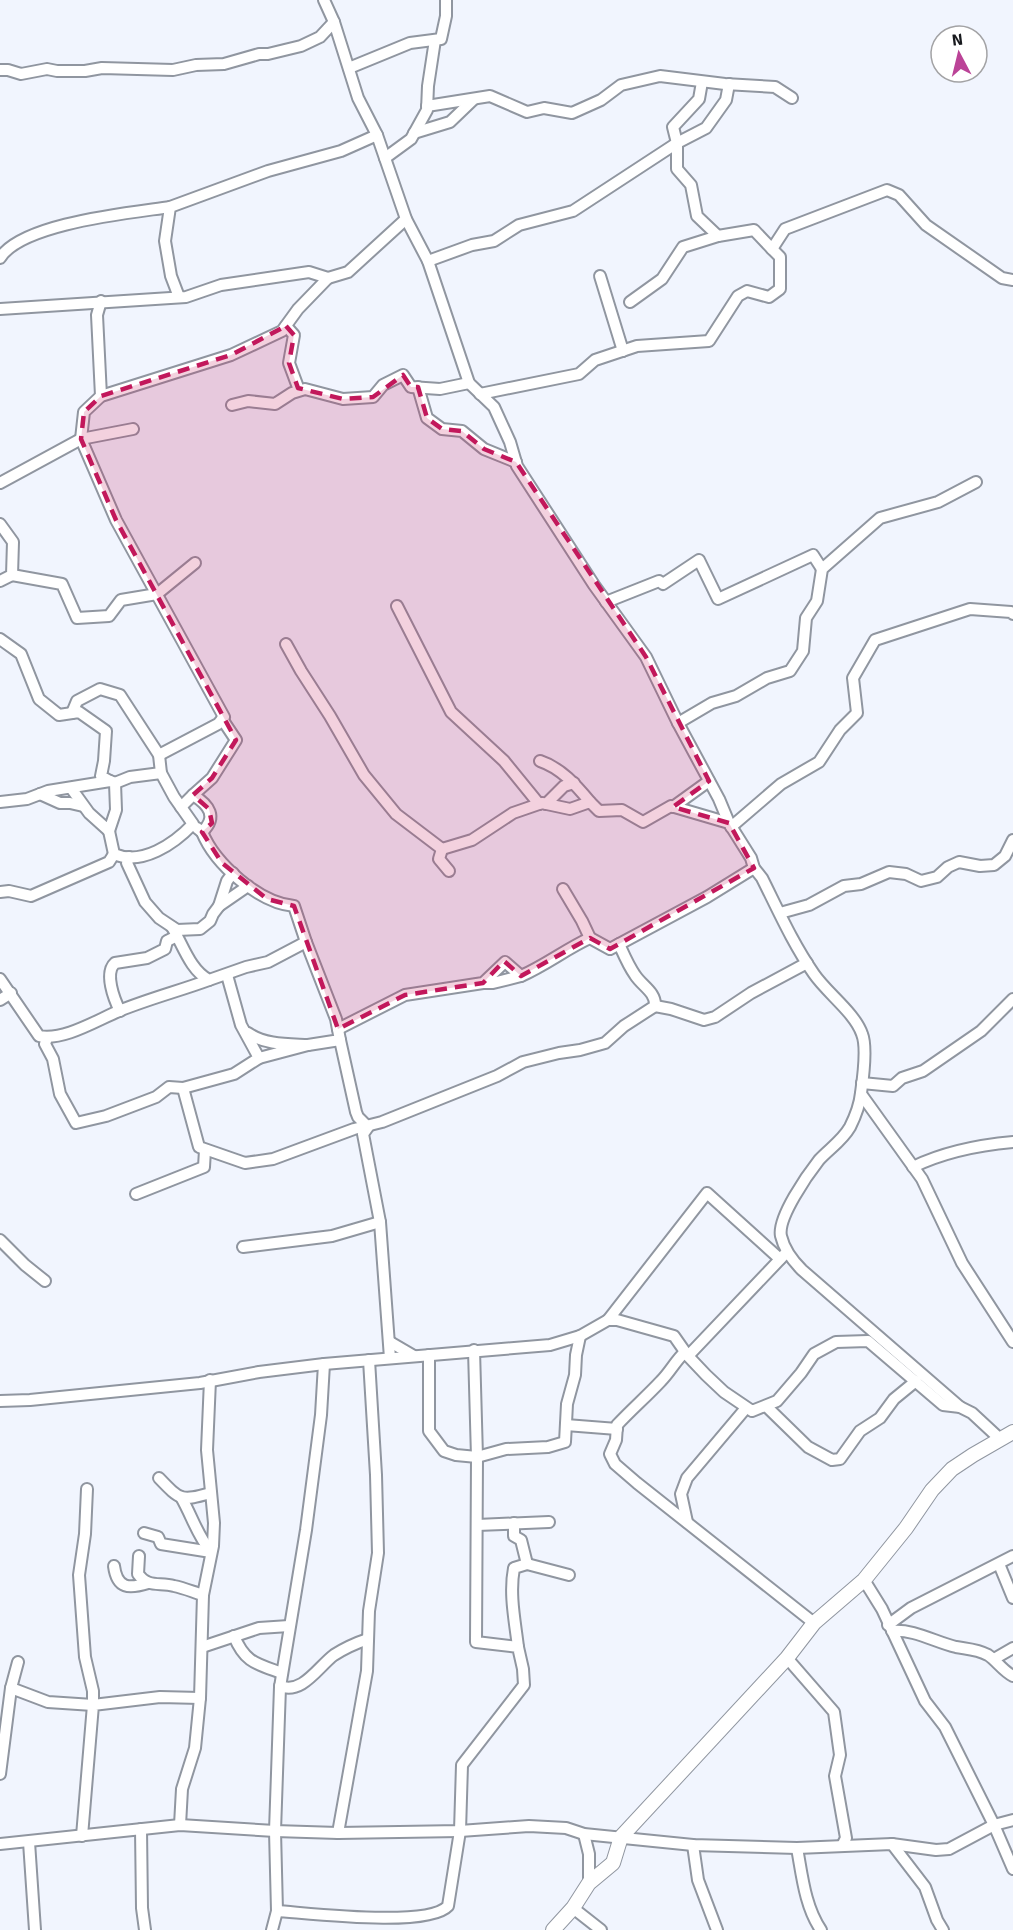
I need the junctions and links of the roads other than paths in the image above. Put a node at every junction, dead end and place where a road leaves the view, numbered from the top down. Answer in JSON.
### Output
{"nodes":[{"id":1,"x":324,"y":0,"type":"edge"},
{"id":2,"x":446,"y":0,"type":"edge"},
{"id":3,"x":334,"y":22,"type":"junction"},
{"id":4,"x":435,"y":40,"type":"junction"},
{"id":5,"x":348,"y":68,"type":"junction"},
{"id":6,"x":0,"y":70,"type":"edge"},
{"id":7,"x":702,"y":82,"type":"junction"},
{"id":8,"x":729,"y":84,"type":"junction"},
{"id":9,"x":792,"y":98,"type":"dead end"},
{"id":10,"x":474,"y":99,"type":"junction"},
{"id":11,"x":427,"y":106,"type":"junction"},
{"id":12,"x":414,"y":132,"type":"junction"},
{"id":13,"x":377,"y":135,"type":"junction"},
{"id":14,"x":676,"y":142,"type":"junction"},
{"id":15,"x":386,"y":158,"type":"junction"},
{"id":16,"x":170,"y":207,"type":"junction"},
{"id":17,"x":406,"y":219,"type":"junction"},
{"id":18,"x":718,"y":236,"type":"junction"},
{"id":19,"x":772,"y":249,"type":"junction"},
{"id":20,"x":0,"y":258,"type":"edge"},
{"id":21,"x":428,"y":261,"type":"junction"},
{"id":22,"x":600,"y":276,"type":"dead end"},
{"id":23,"x":328,"y":278,"type":"junction"},
{"id":24,"x":1013,"y":280,"type":"edge"},
{"id":25,"x":179,"y":297,"type":"junction"},
{"id":26,"x":101,"y":302,"type":"junction"},
{"id":27,"x":630,"y":302,"type":"dead end"},
{"id":28,"x":0,"y":306,"type":"edge"},
{"id":29,"x":286,"y":326,"type":"junction"},
{"id":30,"x":623,"y":351,"type":"junction"},
{"id":31,"x":469,"y":383,"type":"junction"},
{"id":32,"x":418,"y":387,"type":"junction"},
{"id":33,"x":299,"y":390,"type":"junction"},
{"id":34,"x":480,"y":394,"type":"junction"},
{"id":35,"x":100,"y":396,"type":"junction"},
{"id":36,"x":232,"y":405,"type":"dead end"},
{"id":37,"x":133,"y":429,"type":"dead end"},
{"id":38,"x":81,"y":439,"type":"junction"},
{"id":39,"x":516,"y":462,"type":"junction"},
{"id":40,"x":976,"y":482,"type":"dead end"},
{"id":41,"x":0,"y":483,"type":"edge"},
{"id":42,"x":0,"y":524,"type":"edge"},
{"id":43,"x":195,"y":563,"type":"dead end"},
{"id":44,"x":822,"y":569,"type":"junction"},
{"id":45,"x":12,"y":575,"type":"junction"},
{"id":46,"x":0,"y":581,"type":"edge"},
{"id":47,"x":157,"y":594,"type":"junction"},
{"id":48,"x":606,"y":602,"type":"junction"},
{"id":49,"x":397,"y":606,"type":"dead end"},
{"id":50,"x":1013,"y":614,"type":"edge"},
{"id":51,"x":0,"y":639,"type":"edge"},
{"id":52,"x":286,"y":644,"type":"dead end"},
{"id":53,"x":72,"y":713,"type":"junction"},
{"id":54,"x":222,"y":719,"type":"junction"},
{"id":55,"x":678,"y":723,"type":"junction"},
{"id":56,"x":159,"y":755,"type":"junction"},
{"id":57,"x":540,"y":761,"type":"dead end"},
{"id":58,"x":161,"y":773,"type":"junction"},
{"id":59,"x":710,"y":781,"type":"junction"},
{"id":60,"x":112,"y":782,"type":"junction"},
{"id":61,"x":574,"y":783,"type":"junction"},
{"id":62,"x":71,"y":788,"type":"junction"},
{"id":63,"x":40,"y":795,"type":"junction"},
{"id":64,"x":193,"y":795,"type":"junction"},
{"id":65,"x":0,"y":802,"type":"edge"},
{"id":66,"x":590,"y":802,"type":"junction"},
{"id":67,"x":543,"y":804,"type":"junction"},
{"id":68,"x":83,"y":806,"type":"junction"},
{"id":69,"x":181,"y":807,"type":"junction"},
{"id":70,"x":673,"y":807,"type":"junction"},
{"id":71,"x":193,"y":824,"type":"junction"},
{"id":72,"x":730,"y":825,"type":"junction"},
{"id":73,"x":109,"y":831,"type":"junction"},
{"id":74,"x":202,"y":832,"type":"junction"},
{"id":75,"x":1013,"y":840,"type":"edge"},
{"id":76,"x":442,"y":849,"type":"junction"},
{"id":77,"x":114,"y":854,"type":"junction"},
{"id":78,"x":129,"y":857,"type":"junction"},
{"id":79,"x":754,"y":868,"type":"junction"},
{"id":80,"x":449,"y":871,"type":"dead end"},
{"id":81,"x":233,"y":873,"type":"junction"},
{"id":82,"x":248,"y":886,"type":"junction"},
{"id":83,"x":563,"y":889,"type":"dead end"},
{"id":84,"x":0,"y":892,"type":"edge"},
{"id":85,"x":219,"y":906,"type":"junction"},
{"id":86,"x":780,"y":913,"type":"junction"},
{"id":87,"x":175,"y":932,"type":"junction"},
{"id":88,"x":590,"y":938,"type":"junction"},
{"id":89,"x":306,"y":942,"type":"junction"},
{"id":90,"x":619,"y":944,"type":"junction"},
{"id":91,"x":807,"y":963,"type":"junction"},
{"id":92,"x":227,"y":975,"type":"junction"},
{"id":93,"x":521,"y":976,"type":"junction"},
{"id":94,"x":0,"y":979,"type":"edge"},
{"id":95,"x":209,"y":980,"type":"junction"},
{"id":96,"x":483,"y":982,"type":"junction"},
{"id":97,"x":11,"y":993,"type":"junction"},
{"id":98,"x":1013,"y":999,"type":"edge"},
{"id":99,"x":0,"y":1000,"type":"edge"},
{"id":100,"x":655,"y":1006,"type":"junction"},
{"id":101,"x":120,"y":1011,"type":"junction"},
{"id":102,"x":246,"y":1032,"type":"junction"},
{"id":103,"x":339,"y":1035,"type":"junction"},
{"id":104,"x":47,"y":1038,"type":"junction"},
{"id":105,"x":308,"y":1045,"type":"junction"},
{"id":106,"x":259,"y":1058,"type":"junction"},
{"id":107,"x":183,"y":1088,"type":"junction"},
{"id":108,"x":862,"y":1088,"type":"junction"},
{"id":109,"x":368,"y":1127,"type":"junction"},
{"id":110,"x":1013,"y":1142,"type":"edge"},
{"id":111,"x":205,"y":1150,"type":"junction"},
{"id":112,"x":913,"y":1167,"type":"junction"},
{"id":113,"x":136,"y":1194,"type":"dead end"},
{"id":114,"x":380,"y":1222,"type":"junction"},
{"id":115,"x":0,"y":1240,"type":"edge"},
{"id":116,"x":243,"y":1247,"type":"dead end"},
{"id":117,"x":784,"y":1255,"type":"junction"},
{"id":118,"x":45,"y":1281,"type":"dead end"},
{"id":119,"x":608,"y":1320,"type":"junction"},
{"id":120,"x":580,"y":1336,"type":"junction"},
{"id":121,"x":390,"y":1342,"type":"junction"},
{"id":122,"x":1013,"y":1342,"type":"edge"},
{"id":123,"x":474,"y":1350,"type":"junction"},
{"id":124,"x":687,"y":1354,"type":"junction"},
{"id":125,"x":429,"y":1355,"type":"junction"},
{"id":126,"x":414,"y":1356,"type":"junction"},
{"id":127,"x":390,"y":1358,"type":"junction"},
{"id":128,"x":369,"y":1360,"type":"junction"},
{"id":129,"x":324,"y":1364,"type":"junction"},
{"id":130,"x":210,"y":1380,"type":"junction"},
{"id":131,"x":916,"y":1382,"type":"junction"},
{"id":132,"x":0,"y":1401,"type":"edge"},
{"id":133,"x":766,"y":1406,"type":"junction"},
{"id":134,"x":960,"y":1407,"type":"junction"},
{"id":135,"x":746,"y":1408,"type":"junction"},
{"id":136,"x":566,"y":1425,"type":"junction"},
{"id":137,"x":617,"y":1430,"type":"junction"},
{"id":138,"x":1013,"y":1432,"type":"edge"},
{"id":139,"x":1000,"y":1439,"type":"junction"},
{"id":140,"x":477,"y":1457,"type":"junction"},
{"id":141,"x":159,"y":1478,"type":"dead end"},
{"id":142,"x":87,"y":1489,"type":"dead end"},
{"id":143,"x":212,"y":1493,"type":"junction"},
{"id":144,"x":181,"y":1497,"type":"junction"},
{"id":145,"x":549,"y":1522,"type":"dead end"},
{"id":146,"x":687,"y":1522,"type":"junction"},
{"id":147,"x":514,"y":1523,"type":"junction"},
{"id":148,"x":477,"y":1525,"type":"junction"},
{"id":149,"x":144,"y":1533,"type":"dead end"},
{"id":150,"x":211,"y":1552,"type":"junction"},
{"id":151,"x":139,"y":1556,"type":"dead end"},
{"id":152,"x":1013,"y":1556,"type":"edge"},
{"id":153,"x":527,"y":1564,"type":"junction"},
{"id":154,"x":999,"y":1564,"type":"junction"},
{"id":155,"x":114,"y":1566,"type":"dead end"},
{"id":156,"x":569,"y":1575,"type":"dead end"},
{"id":157,"x":864,"y":1580,"type":"junction"},
{"id":158,"x":148,"y":1583,"type":"junction"},
{"id":159,"x":203,"y":1595,"type":"junction"},
{"id":160,"x":1013,"y":1598,"type":"edge"},
{"id":161,"x":814,"y":1623,"type":"junction"},
{"id":162,"x":289,"y":1626,"type":"junction"},
{"id":163,"x":890,"y":1628,"type":"junction"},
{"id":164,"x":234,"y":1636,"type":"junction"},
{"id":165,"x":368,"y":1639,"type":"junction"},
{"id":166,"x":202,"y":1647,"type":"junction"},
{"id":167,"x":518,"y":1647,"type":"junction"},
{"id":168,"x":1013,"y":1648,"type":"edge"},
{"id":169,"x":787,"y":1658,"type":"junction"},
{"id":170,"x":994,"y":1659,"type":"junction"},
{"id":171,"x":18,"y":1662,"type":"dead end"},
{"id":172,"x":282,"y":1673,"type":"junction"},
{"id":173,"x":1013,"y":1676,"type":"edge"},
{"id":174,"x":280,"y":1686,"type":"junction"},
{"id":175,"x":8,"y":1687,"type":"edge"},
{"id":176,"x":200,"y":1698,"type":"junction"},
{"id":177,"x":93,"y":1706,"type":"junction"},
{"id":178,"x":0,"y":1774,"type":"edge"},
{"id":179,"x":1013,"y":1820,"type":"edge"},
{"id":180,"x":180,"y":1825,"type":"junction"},
{"id":181,"x":994,"y":1825,"type":"junction"},
{"id":182,"x":141,"y":1829,"type":"junction"},
{"id":183,"x":275,"y":1831,"type":"junction"},
{"id":184,"x":460,"y":1831,"type":"junction"},
{"id":185,"x":338,"y":1833,"type":"junction"},
{"id":186,"x":584,"y":1834,"type":"junction"},
{"id":187,"x":82,"y":1836,"type":"junction"},
{"id":188,"x":621,"y":1837,"type":"junction"},
{"id":189,"x":29,"y":1842,"type":"junction"},
{"id":190,"x":0,"y":1844,"type":"edge"},
{"id":191,"x":892,"y":1844,"type":"junction"},
{"id":192,"x":693,"y":1845,"type":"junction"},
{"id":193,"x":842,"y":1846,"type":"junction"},
{"id":194,"x":797,"y":1848,"type":"junction"},
{"id":195,"x":1013,"y":1869,"type":"edge"},
{"id":196,"x":589,"y":1884,"type":"junction"},
{"id":197,"x":573,"y":1908,"type":"junction"},
{"id":198,"x":277,"y":1911,"type":"junction"},
{"id":199,"x":35,"y":1930,"type":"edge"},
{"id":200,"x":145,"y":1930,"type":"edge"},
{"id":201,"x":272,"y":1930,"type":"edge"},
{"id":202,"x":553,"y":1930,"type":"edge"},
{"id":203,"x":601,"y":1930,"type":"edge"},
{"id":204,"x":717,"y":1930,"type":"edge"},
{"id":205,"x":820,"y":1930,"type":"edge"},
{"id":206,"x":943,"y":1930,"type":"edge"}],
"edges":[{"from":1,"to":3,"type":"street"},
{"from":2,"to":4,"type":"street"},
{"from":3,"to":5,"type":"street"},
{"from":3,"to":6,"type":"street"},
{"from":4,"to":5,"type":"street"},
{"from":4,"to":11,"type":"street"},
{"from":5,"to":13,"type":"street"},
{"from":7,"to":8,"type":"street"},
{"from":7,"to":10,"type":"street"},
{"from":7,"to":14,"type":"street"},
{"from":8,"to":9,"type":"street"},
{"from":8,"to":14,"type":"street"},
{"from":10,"to":11,"type":"street"},
{"from":10,"to":12,"type":"street"},
{"from":11,"to":12,"type":"street"},
{"from":12,"to":15,"type":"street"},
{"from":13,"to":15,"type":"street"},
{"from":13,"to":16,"type":"street"},
{"from":14,"to":18,"type":"street"},
{"from":14,"to":21,"type":"street"},
{"from":15,"to":17,"type":"street"},
{"from":16,"to":20,"type":"street"},
{"from":16,"to":25,"type":"street"},
{"from":17,"to":21,"type":"street"},
{"from":17,"to":23,"type":"street"},
{"from":18,"to":19,"type":"street"},
{"from":18,"to":27,"type":"street"},
{"from":19,"to":24,"type":"street"},
{"from":19,"to":30,"type":"street"},
{"from":21,"to":31,"type":"street"},
{"from":22,"to":30,"type":"street"},
{"from":23,"to":25,"type":"street"},
{"from":23,"to":29,"type":"street"},
{"from":25,"to":26,"type":"street"},
{"from":26,"to":28,"type":"street"},
{"from":26,"to":35,"type":"street"},
{"from":29,"to":33,"type":"street"},
{"from":29,"to":35,"type":"street"},
{"from":30,"to":34,"type":"street"},
{"from":31,"to":32,"type":"street"},
{"from":31,"to":34,"type":"street"},
{"from":32,"to":33,"type":"street"},
{"from":32,"to":39,"type":"street"},
{"from":33,"to":36,"type":"street"},
{"from":34,"to":39,"type":"street"},
{"from":35,"to":38,"type":"street"},
{"from":37,"to":38,"type":"street"},
{"from":38,"to":41,"type":"street"},
{"from":38,"to":47,"type":"street"},
{"from":39,"to":48,"type":"street"},
{"from":40,"to":44,"type":"street"},
{"from":42,"to":45,"type":"street"},
{"from":43,"to":47,"type":"street"},
{"from":44,"to":48,"type":"street"},
{"from":44,"to":55,"type":"street"},
{"from":45,"to":46,"type":"street"},
{"from":45,"to":47,"type":"street"},
{"from":47,"to":54,"type":"street"},
{"from":48,"to":55,"type":"street"},
{"from":49,"to":67,"type":"street"},
{"from":50,"to":72,"type":"street"},
{"from":51,"to":53,"type":"street"},
{"from":52,"to":76,"type":"street"},
{"from":53,"to":56,"type":"street"},
{"from":53,"to":60,"type":"street"},
{"from":54,"to":56,"type":"street"},
{"from":54,"to":64,"type":"street"},
{"from":55,"to":59,"type":"street"},
{"from":56,"to":58,"type":"street"},
{"from":57,"to":61,"type":"street"},
{"from":58,"to":60,"type":"street"},
{"from":58,"to":69,"type":"street"},
{"from":59,"to":70,"type":"street"},
{"from":59,"to":72,"type":"street"},
{"from":60,"to":62,"type":"street"},
{"from":60,"to":73,"type":"street"},
{"from":61,"to":66,"type":"street"},
{"from":61,"to":67,"type":"street"},
{"from":62,"to":63,"type":"street"},
{"from":62,"to":68,"type":"street"},
{"from":63,"to":65,"type":"street"},
{"from":63,"to":68,"type":"street"},
{"from":64,"to":69,"type":"street"},
{"from":64,"to":74,"type":"street"},
{"from":66,"to":67,"type":"street"},
{"from":66,"to":70,"type":"street"},
{"from":67,"to":76,"type":"street"},
{"from":68,"to":73,"type":"street"},
{"from":69,"to":71,"type":"street"},
{"from":70,"to":72,"type":"street"},
{"from":71,"to":74,"type":"street"},
{"from":71,"to":78,"type":"street"},
{"from":72,"to":79,"type":"street"},
{"from":73,"to":77,"type":"street"},
{"from":74,"to":81,"type":"street"},
{"from":75,"to":86,"type":"street"},
{"from":76,"to":80,"type":"street"},
{"from":77,"to":78,"type":"street"},
{"from":77,"to":84,"type":"street"},
{"from":78,"to":87,"type":"street"},
{"from":79,"to":86,"type":"street"},
{"from":79,"to":90,"type":"street"},
{"from":81,"to":82,"type":"street"},
{"from":81,"to":85,"type":"street"},
{"from":82,"to":85,"type":"street"},
{"from":82,"to":89,"type":"street"},
{"from":83,"to":88,"type":"street"},
{"from":85,"to":87,"type":"street"},
{"from":86,"to":91,"type":"street"},
{"from":87,"to":95,"type":"street"},
{"from":87,"to":101,"type":"street"},
{"from":88,"to":90,"type":"street"},
{"from":88,"to":93,"type":"street"},
{"from":89,"to":92,"type":"street"},
{"from":89,"to":103,"type":"street"},
{"from":90,"to":100,"type":"street"},
{"from":91,"to":100,"type":"street"},
{"from":91,"to":108,"type":"street"},
{"from":92,"to":95,"type":"street"},
{"from":92,"to":102,"type":"street"},
{"from":93,"to":96,"type":"street"},
{"from":93,"to":96,"type":"street"},
{"from":94,"to":97,"type":"street"},
{"from":95,"to":101,"type":"street"},
{"from":96,"to":103,"type":"street"},
{"from":97,"to":99,"type":"street"},
{"from":97,"to":104,"type":"street"},
{"from":98,"to":108,"type":"street"},
{"from":100,"to":109,"type":"street"},
{"from":101,"to":104,"type":"street"},
{"from":102,"to":105,"type":"street"},
{"from":102,"to":106,"type":"street"},
{"from":103,"to":105,"type":"street"},
{"from":103,"to":109,"type":"street"},
{"from":104,"to":107,"type":"street"},
{"from":105,"to":106,"type":"street"},
{"from":106,"to":107,"type":"street"},
{"from":107,"to":111,"type":"street"},
{"from":108,"to":112,"type":"street"},
{"from":108,"to":117,"type":"street"},
{"from":109,"to":111,"type":"street"},
{"from":109,"to":114,"type":"street"},
{"from":110,"to":112,"type":"street"},
{"from":111,"to":113,"type":"street"},
{"from":112,"to":122,"type":"street"},
{"from":114,"to":116,"type":"street"},
{"from":114,"to":121,"type":"street"},
{"from":115,"to":118,"type":"street"},
{"from":117,"to":119,"type":"street"},
{"from":117,"to":124,"type":"street"},
{"from":117,"to":134,"type":"street"},
{"from":119,"to":120,"type":"street"},
{"from":119,"to":124,"type":"street"},
{"from":120,"to":123,"type":"street"},
{"from":120,"to":136,"type":"street"},
{"from":121,"to":126,"type":"street"},
{"from":121,"to":127,"type":"street"},
{"from":123,"to":125,"type":"street"},
{"from":123,"to":140,"type":"street"},
{"from":124,"to":135,"type":"street"},
{"from":124,"to":137,"type":"street"},
{"from":125,"to":126,"type":"street"},
{"from":125,"to":140,"type":"street"},
{"from":126,"to":127,"type":"street"},
{"from":127,"to":128,"type":"street"},
{"from":128,"to":129,"type":"street"},
{"from":128,"to":165,"type":"street"},
{"from":129,"to":130,"type":"street"},
{"from":129,"to":162,"type":"street"},
{"from":130,"to":132,"type":"street"},
{"from":130,"to":143,"type":"street"},
{"from":131,"to":133,"type":"street"},
{"from":131,"to":133,"type":"street"},
{"from":131,"to":134,"type":"street"},
{"from":133,"to":135,"type":"street"},
{"from":134,"to":139,"type":"street"},
{"from":135,"to":146,"type":"street"},
{"from":136,"to":137,"type":"street"},
{"from":136,"to":140,"type":"street"},
{"from":137,"to":146,"type":"street"},
{"from":138,"to":139,"type":"street"},
{"from":139,"to":157,"type":"street"},
{"from":140,"to":148,"type":"street"},
{"from":141,"to":144,"type":"street"},
{"from":142,"to":177,"type":"street"},
{"from":143,"to":144,"type":"street"},
{"from":143,"to":150,"type":"street"},
{"from":144,"to":150,"type":"street"},
{"from":145,"to":147,"type":"street"},
{"from":146,"to":161,"type":"street"},
{"from":147,"to":148,"type":"street"},
{"from":147,"to":153,"type":"street"},
{"from":148,"to":167,"type":"street"},
{"from":149,"to":150,"type":"street"},
{"from":150,"to":159,"type":"street"},
{"from":151,"to":158,"type":"street"},
{"from":152,"to":154,"type":"street"},
{"from":153,"to":156,"type":"street"},
{"from":153,"to":167,"type":"street"},
{"from":154,"to":160,"type":"street"},
{"from":154,"to":163,"type":"street"},
{"from":155,"to":158,"type":"street"},
{"from":157,"to":161,"type":"street"},
{"from":157,"to":163,"type":"street"},
{"from":158,"to":159,"type":"street"},
{"from":159,"to":166,"type":"street"},
{"from":161,"to":169,"type":"street"},
{"from":162,"to":164,"type":"street"},
{"from":162,"to":172,"type":"street"},
{"from":163,"to":170,"type":"street"},
{"from":163,"to":181,"type":"street"},
{"from":164,"to":166,"type":"street"},
{"from":164,"to":172,"type":"street"},
{"from":165,"to":174,"type":"street"},
{"from":165,"to":185,"type":"street"},
{"from":166,"to":176,"type":"street"},
{"from":167,"to":184,"type":"street"},
{"from":168,"to":170,"type":"street"},
{"from":169,"to":188,"type":"street"},
{"from":169,"to":193,"type":"street"},
{"from":170,"to":173,"type":"street"},
{"from":171,"to":175,"type":"street"},
{"from":172,"to":174,"type":"street"},
{"from":174,"to":183,"type":"street"},
{"from":175,"to":177,"type":"street"},
{"from":175,"to":178,"type":"street"},
{"from":176,"to":177,"type":"street"},
{"from":176,"to":180,"type":"street"},
{"from":177,"to":187,"type":"street"},
{"from":179,"to":181,"type":"street"},
{"from":180,"to":182,"type":"street"},
{"from":180,"to":183,"type":"street"},
{"from":181,"to":191,"type":"street"},
{"from":181,"to":195,"type":"street"},
{"from":182,"to":187,"type":"street"},
{"from":182,"to":200,"type":"street"},
{"from":183,"to":185,"type":"street"},
{"from":183,"to":198,"type":"street"},
{"from":184,"to":185,"type":"street"},
{"from":184,"to":186,"type":"street"},
{"from":184,"to":198,"type":"street"},
{"from":186,"to":188,"type":"street"},
{"from":186,"to":196,"type":"street"},
{"from":187,"to":189,"type":"street"},
{"from":188,"to":192,"type":"street"},
{"from":188,"to":196,"type":"street"},
{"from":189,"to":190,"type":"street"},
{"from":189,"to":199,"type":"street"},
{"from":191,"to":193,"type":"street"},
{"from":191,"to":206,"type":"street"},
{"from":192,"to":194,"type":"street"},
{"from":192,"to":204,"type":"street"},
{"from":193,"to":194,"type":"street"},
{"from":194,"to":205,"type":"street"},
{"from":196,"to":197,"type":"street"},
{"from":197,"to":202,"type":"street"},
{"from":197,"to":203,"type":"street"},
{"from":198,"to":201,"type":"street"}]}
